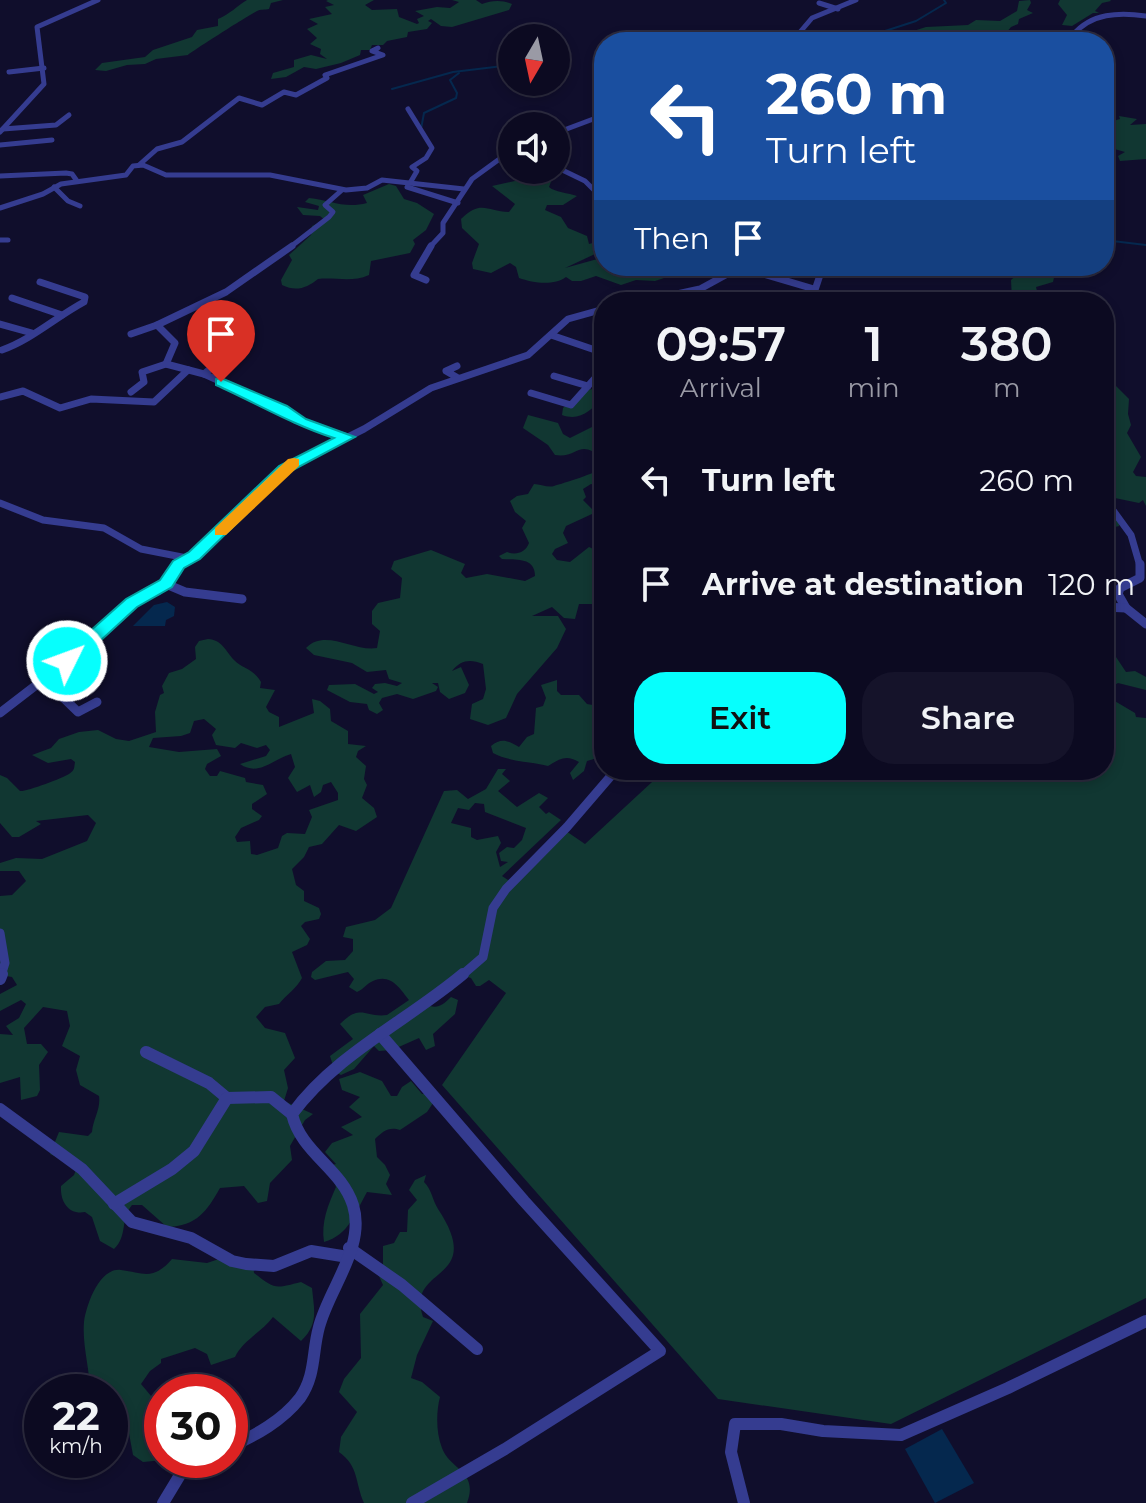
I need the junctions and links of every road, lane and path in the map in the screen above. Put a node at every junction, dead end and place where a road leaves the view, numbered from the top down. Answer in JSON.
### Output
{"nodes":[{"id":1,"x":98,"y":0,"type":"edge"},
{"id":2,"x":856,"y":0,"type":"edge"},
{"id":3,"x":819,"y":3,"type":"dead end"},
{"id":4,"x":838,"y":9,"type":"junction"},
{"id":5,"x":1146,"y":16,"type":"edge"},
{"id":6,"x":799,"y":32,"type":"edge"},
{"id":7,"x":1075,"y":32,"type":"edge"},
{"id":8,"x":378,"y":48,"type":"dead end"},
{"id":9,"x":44,"y":68,"type":"junction"},
{"id":10,"x":9,"y":72,"type":"dead end"},
{"id":11,"x":408,"y":109,"type":"dead end"},
{"id":12,"x":69,"y":115,"type":"dead end"},
{"id":13,"x":594,"y":119,"type":"edge"},
{"id":14,"x":570,"y":128,"type":"edge"},
{"id":15,"x":1,"y":130,"type":"edge"},
{"id":16,"x":52,"y":140,"type":"dead end"},
{"id":17,"x":0,"y":145,"type":"edge"},
{"id":18,"x":498,"y":163,"type":"edge"},
{"id":19,"x":139,"y":165,"type":"junction"},
{"id":20,"x":570,"y":175,"type":"edge"},
{"id":21,"x":0,"y":176,"type":"edge"},
{"id":22,"x":77,"y":181,"type":"junction"},
{"id":23,"x":410,"y":183,"type":"junction"},
{"id":24,"x":401,"y":184,"type":"junction"},
{"id":25,"x":54,"y":187,"type":"junction"},
{"id":26,"x":593,"y":187,"type":"edge"},
{"id":27,"x":464,"y":189,"type":"junction"},
{"id":28,"x":342,"y":190,"type":"junction"},
{"id":29,"x":458,"y":203,"type":"junction"},
{"id":30,"x":80,"y":206,"type":"dead end"},
{"id":31,"x":0,"y":208,"type":"edge"},
{"id":32,"x":715,"y":276,"type":"edge"},
{"id":33,"x":773,"y":276,"type":"edge"},
{"id":34,"x":819,"y":276,"type":"edge"},
{"id":35,"x":426,"y":280,"type":"dead end"},
{"id":36,"x":40,"y":282,"type":"dead end"},
{"id":37,"x":814,"y":289,"type":"junction"},
{"id":38,"x":686,"y":292,"type":"edge"},
{"id":39,"x":813,"y":292,"type":"edge"},
{"id":40,"x":12,"y":298,"type":"dead end"},
{"id":41,"x":594,"y":312,"type":"edge"},
{"id":42,"x":62,"y":315,"type":"junction"},
{"id":43,"x":223,"y":322,"type":"dead end"},
{"id":44,"x":0,"y":324,"type":"edge"},
{"id":45,"x":157,"y":325,"type":"junction"},
{"id":46,"x":32,"y":333,"type":"junction"},
{"id":47,"x":131,"y":334,"type":"dead end"},
{"id":48,"x":551,"y":335,"type":"junction"},
{"id":49,"x":1,"y":350,"type":"edge"},
{"id":50,"x":594,"y":350,"type":"edge"},
{"id":51,"x":166,"y":364,"type":"junction"},
{"id":52,"x":457,"y":366,"type":"dead end"},
{"id":53,"x":188,"y":370,"type":"junction"},
{"id":54,"x":204,"y":374,"type":"junction"},
{"id":55,"x":554,"y":376,"type":"dead end"},
{"id":56,"x":458,"y":378,"type":"junction"},
{"id":57,"x":594,"y":379,"type":"edge"},
{"id":58,"x":588,"y":386,"type":"junction"},
{"id":59,"x":131,"y":392,"type":"dead end"},
{"id":60,"x":531,"y":393,"type":"dead end"},
{"id":61,"x":0,"y":397,"type":"edge"},
{"id":62,"x":348,"y":437,"type":"junction"},
{"id":63,"x":0,"y":503,"type":"edge"},
{"id":64,"x":1114,"y":513,"type":"edge"},
{"id":65,"x":187,"y":558,"type":"junction"},
{"id":66,"x":166,"y":584,"type":"junction"},
{"id":67,"x":242,"y":599,"type":"dead end"},
{"id":68,"x":1114,"y":607,"type":"edge"},
{"id":69,"x":1126,"y":608,"type":"junction"},
{"id":70,"x":1146,"y":624,"type":"edge"},
{"id":71,"x":44,"y":679,"type":"junction"},
{"id":72,"x":97,"y":702,"type":"dead end"},
{"id":73,"x":0,"y":713,"type":"edge"},
{"id":74,"x":607,"y":780,"type":"edge"},
{"id":75,"x":0,"y":933,"type":"edge"},
{"id":76,"x":0,"y":979,"type":"edge"},
{"id":77,"x":380,"y":1034,"type":"junction"},
{"id":78,"x":146,"y":1052,"type":"dead end"},
{"id":79,"x":227,"y":1098,"type":"junction"},
{"id":80,"x":0,"y":1109,"type":"edge"},
{"id":81,"x":292,"y":1114,"type":"junction"},
{"id":82,"x":114,"y":1204,"type":"junction"},
{"id":83,"x":348,"y":1252,"type":"junction"},
{"id":84,"x":1146,"y":1321,"type":"edge"},
{"id":85,"x":477,"y":1349,"type":"dead end"},
{"id":86,"x":248,"y":1438,"type":"edge"},
{"id":87,"x":178,"y":1478,"type":"edge"},
{"id":88,"x":163,"y":1503,"type":"edge"},
{"id":89,"x":412,"y":1503,"type":"edge"},
{"id":90,"x":744,"y":1503,"type":"edge"}],
"edges":[{"from":1,"to":9,"type":"street"},
{"from":2,"to":4,"type":"street"},
{"from":3,"to":4,"type":"street"},
{"from":4,"to":6,"type":"street"},
{"from":5,"to":7,"type":"street"},
{"from":8,"to":19,"type":"street"},
{"from":9,"to":10,"type":"street"},
{"from":9,"to":15,"type":"street"},
{"from":11,"to":23,"type":"street"},
{"from":12,"to":15,"type":"street"},
{"from":13,"to":14,"type":"street"},
{"from":16,"to":17,"type":"street"},
{"from":18,"to":27,"type":"street"},
{"from":19,"to":22,"type":"street"},
{"from":19,"to":28,"type":"street"},
{"from":20,"to":26,"type":"street"},
{"from":21,"to":22,"type":"street"},
{"from":22,"to":25,"type":"street"},
{"from":23,"to":24,"type":"street"},
{"from":23,"to":27,"type":"street"},
{"from":24,"to":28,"type":"street"},
{"from":24,"to":29,"type":"street"},
{"from":25,"to":30,"type":"street"},
{"from":25,"to":31,"type":"street"},
{"from":27,"to":29,"type":"street"},
{"from":28,"to":45,"type":"street"},
{"from":29,"to":35,"type":"street"},
{"from":32,"to":38,"type":"street"},
{"from":33,"to":37,"type":"street"},
{"from":34,"to":37,"type":"street"},
{"from":36,"to":42,"type":"street"},
{"from":37,"to":39,"type":"street"},
{"from":40,"to":42,"type":"street"},
{"from":41,"to":48,"type":"street"},
{"from":42,"to":46,"type":"street"},
{"from":43,"to":54,"type":"street"},
{"from":44,"to":46,"type":"street"},
{"from":45,"to":47,"type":"street"},
{"from":45,"to":51,"type":"street"},
{"from":46,"to":49,"type":"street"},
{"from":48,"to":50,"type":"street"},
{"from":48,"to":56,"type":"street"},
{"from":51,"to":53,"type":"street"},
{"from":51,"to":59,"type":"street"},
{"from":52,"to":56,"type":"street"},
{"from":53,"to":54,"type":"street"},
{"from":53,"to":61,"type":"street"},
{"from":54,"to":62,"type":"street"},
{"from":55,"to":58,"type":"street"},
{"from":56,"to":62,"type":"street"},
{"from":57,"to":58,"type":"street"},
{"from":58,"to":60,"type":"street"},
{"from":62,"to":65,"type":"street"},
{"from":63,"to":65,"type":"street"},
{"from":64,"to":69,"type":"street"},
{"from":65,"to":66,"type":"street"},
{"from":66,"to":67,"type":"street"},
{"from":66,"to":71,"type":"street"},
{"from":68,"to":69,"type":"street"},
{"from":69,"to":70,"type":"street"},
{"from":71,"to":72,"type":"street"},
{"from":71,"to":73,"type":"street"},
{"from":74,"to":77,"type":"street"},
{"from":75,"to":76,"type":"street"},
{"from":77,"to":81,"type":"street"},
{"from":77,"to":89,"type":"street"},
{"from":78,"to":79,"type":"street"},
{"from":79,"to":81,"type":"street"},
{"from":79,"to":82,"type":"street"},
{"from":80,"to":82,"type":"street"},
{"from":81,"to":83,"type":"street"},
{"from":82,"to":83,"type":"street"},
{"from":83,"to":85,"type":"street"},
{"from":83,"to":86,"type":"street"},
{"from":84,"to":90,"type":"street"},
{"from":87,"to":88,"type":"street"}]}
